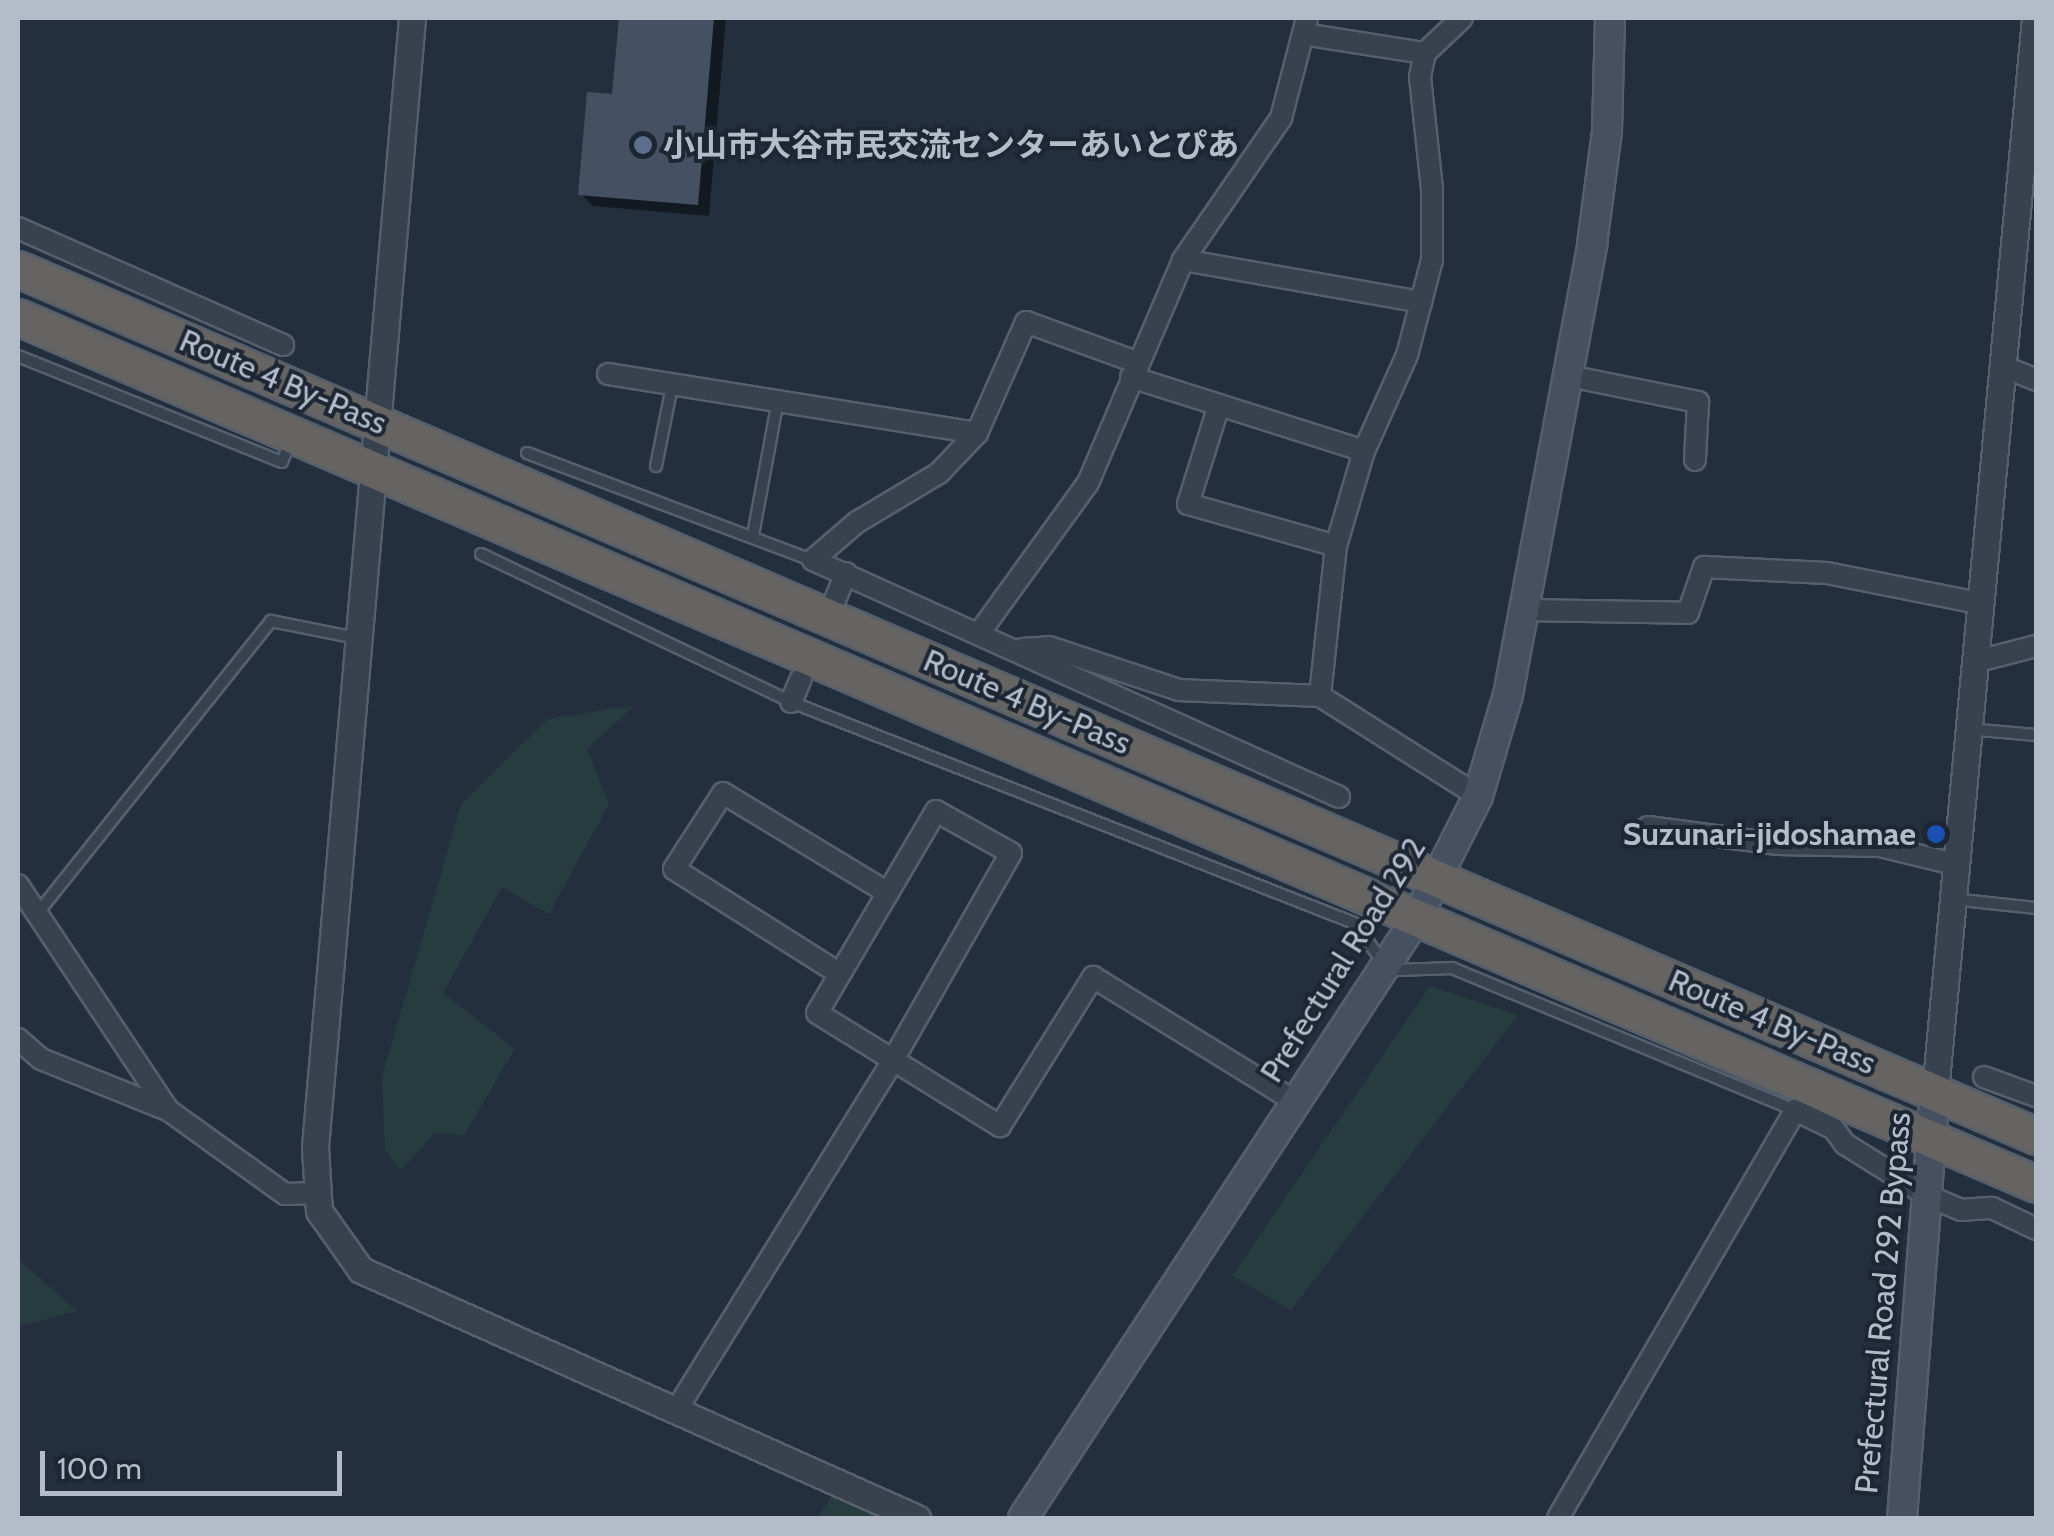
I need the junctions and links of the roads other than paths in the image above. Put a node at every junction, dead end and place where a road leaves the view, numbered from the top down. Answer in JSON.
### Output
{"nodes":[{"id":1,"x":412,"y":18,"type":"edge"},
{"id":2,"x":1462,"y":18,"type":"edge"},
{"id":3,"x":1610,"y":18,"type":"edge"},
{"id":4,"x":2034,"y":18,"type":"edge"},
{"id":5,"x":1305,"y":26,"type":"edge"},
{"id":6,"x":1424,"y":53,"type":"junction"},
{"id":7,"x":2032,"y":111,"type":"edge"},
{"id":8,"x":18,"y":228,"type":"edge"},
{"id":9,"x":1183,"y":260,"type":"junction"},
{"id":10,"x":18,"y":269,"type":"edge"},
{"id":11,"x":1421,"y":302,"type":"junction"},
{"id":12,"x":18,"y":317,"type":"edge"},
{"id":13,"x":282,"y":345,"type":"dead end"},
{"id":14,"x":18,"y":356,"type":"edge"},
{"id":15,"x":2002,"y":366,"type":"junction"},
{"id":16,"x":1134,"y":370,"type":"junction"},
{"id":17,"x":608,"y":374,"type":"dead end"},
{"id":18,"x":1569,"y":376,"type":"junction"},
{"id":19,"x":2036,"y":380,"type":"edge"},
{"id":20,"x":672,"y":386,"type":"junction"},
{"id":21,"x":777,"y":405,"type":"junction"},
{"id":22,"x":1218,"y":405,"type":"junction"},
{"id":23,"x":380,"y":424,"type":"junction"},
{"id":24,"x":977,"y":433,"type":"junction"},
{"id":25,"x":292,"y":436,"type":"junction"},
{"id":26,"x":1364,"y":451,"type":"junction"},
{"id":27,"x":528,"y":454,"type":"dead end"},
{"id":28,"x":1695,"y":460,"type":"dead end"},
{"id":29,"x":656,"y":466,"type":"dead end"},
{"id":30,"x":375,"y":474,"type":"junction"},
{"id":31,"x":753,"y":536,"type":"junction"},
{"id":32,"x":1336,"y":546,"type":"junction"},
{"id":33,"x":482,"y":554,"type":"dead end"},
{"id":34,"x":813,"y":560,"type":"junction"},
{"id":35,"x":846,"y":573,"type":"junction"},
{"id":36,"x":835,"y":600,"type":"dead end"},
{"id":37,"x":1979,"y":603,"type":"junction"},
{"id":38,"x":1524,"y":610,"type":"junction"},
{"id":39,"x":980,"y":632,"type":"junction"},
{"id":40,"x":358,"y":638,"type":"junction"},
{"id":41,"x":2036,"y":646,"type":"edge"},
{"id":42,"x":1016,"y":649,"type":"junction"},
{"id":43,"x":1974,"y":662,"type":"junction"},
{"id":44,"x":801,"y":679,"type":"dead end"},
{"id":45,"x":1320,"y":696,"type":"junction"},
{"id":46,"x":791,"y":702,"type":"junction"},
{"id":47,"x":1967,"y":728,"type":"junction"},
{"id":48,"x":2036,"y":735,"type":"edge"},
{"id":49,"x":1478,"y":796,"type":"junction"},
{"id":50,"x":1339,"y":797,"type":"dead end"},
{"id":51,"x":1648,"y":826,"type":"dead end"},
{"id":52,"x":1954,"y":864,"type":"junction"},
{"id":53,"x":1439,"y":878,"type":"junction"},
{"id":54,"x":18,"y":885,"type":"edge"},
{"id":55,"x":888,"y":893,"type":"junction"},
{"id":56,"x":1950,"y":899,"type":"junction"},
{"id":57,"x":2036,"y":908,"type":"edge"},
{"id":58,"x":36,"y":915,"type":"junction"},
{"id":59,"x":1416,"y":919,"type":"junction"},
{"id":60,"x":1383,"y":962,"type":"junction"},
{"id":61,"x":840,"y":974,"type":"junction"},
{"id":62,"x":18,"y":1038,"type":"edge"},
{"id":63,"x":892,"y":1060,"type":"junction"},
{"id":64,"x":1984,"y":1077,"type":"dead end"},
{"id":65,"x":1935,"y":1092,"type":"junction"},
{"id":66,"x":2036,"y":1096,"type":"edge"},
{"id":67,"x":1296,"y":1102,"type":"junction"},
{"id":68,"x":168,"y":1110,"type":"junction"},
{"id":69,"x":1795,"y":1110,"type":"junction"},
{"id":70,"x":2036,"y":1136,"type":"edge"},
{"id":71,"x":1932,"y":1139,"type":"junction"},
{"id":72,"x":2036,"y":1184,"type":"edge"},
{"id":73,"x":317,"y":1193,"type":"junction"},
{"id":74,"x":1928,"y":1196,"type":"junction"},
{"id":75,"x":2036,"y":1229,"type":"edge"},
{"id":76,"x":678,"y":1410,"type":"junction"},
{"id":77,"x":918,"y":1518,"type":"edge"},
{"id":78,"x":1023,"y":1518,"type":"edge"},
{"id":79,"x":1558,"y":1518,"type":"edge"},
{"id":80,"x":1902,"y":1518,"type":"edge"}],
"edges":[{"from":1,"to":23,"type":"street"},
{"from":2,"to":6,"type":"street"},
{"from":3,"to":18,"type":"main road","name":"Prefectural Road 292"},
{"from":4,"to":7,"type":"street"},
{"from":5,"to":6,"type":"street"},
{"from":5,"to":9,"type":"street"},
{"from":6,"to":11,"type":"street"},
{"from":7,"to":15,"type":"street"},
{"from":8,"to":13,"type":"street"},
{"from":9,"to":11,"type":"street"},
{"from":9,"to":16,"type":"street"},
{"from":10,"to":23,"type":"highway","name":"Route 4 By-Pass"},
{"from":11,"to":26,"type":"street"},
{"from":12,"to":25,"type":"highway","name":"Route 4 By-Pass"},
{"from":14,"to":25,"type":"lane"},
{"from":15,"to":19,"type":"street"},
{"from":15,"to":37,"type":"street"},
{"from":16,"to":22,"type":"street"},
{"from":16,"to":24,"type":"street"},
{"from":16,"to":39,"type":"street"},
{"from":17,"to":20,"type":"street"},
{"from":18,"to":28,"type":"street"},
{"from":18,"to":38,"type":"main road","name":"Prefectural Road 292"},
{"from":20,"to":21,"type":"street"},
{"from":20,"to":29,"type":"lane"},
{"from":21,"to":24,"type":"street"},
{"from":21,"to":31,"type":"lane"},
{"from":22,"to":26,"type":"street"},
{"from":22,"to":32,"type":"street"},
{"from":23,"to":30,"type":"street"},
{"from":23,"to":53,"type":"highway","name":"Route 4 By-Pass"},
{"from":24,"to":34,"type":"street"},
{"from":25,"to":30,"type":"highway","name":"Route 4 By-Pass"},
{"from":26,"to":32,"type":"street"},
{"from":27,"to":31,"type":"lane"},
{"from":30,"to":40,"type":"street"},
{"from":30,"to":59,"type":"highway","name":"Route 4 By-Pass"},
{"from":31,"to":34,"type":"lane"},
{"from":32,"to":45,"type":"street"},
{"from":33,"to":46,"type":"lane"},
{"from":34,"to":35,"type":"street"},
{"from":35,"to":36,"type":"street"},
{"from":35,"to":39,"type":"street"},
{"from":37,"to":38,"type":"street"},
{"from":37,"to":43,"type":"street"},
{"from":38,"to":49,"type":"main road","name":"Prefectural Road 292"},
{"from":39,"to":42,"type":"street"},
{"from":40,"to":58,"type":"lane"},
{"from":40,"to":73,"type":"street"},
{"from":41,"to":43,"type":"street"},
{"from":42,"to":45,"type":"street"},
{"from":42,"to":50,"type":"street"},
{"from":43,"to":47,"type":"street"},
{"from":44,"to":46,"type":"street"},
{"from":45,"to":49,"type":"street"},
{"from":46,"to":60,"type":"lane"},
{"from":47,"to":48,"type":"lane"},
{"from":47,"to":52,"type":"street"},
{"from":49,"to":53,"type":"main road","name":"Prefectural Road 292"},
{"from":51,"to":52,"type":"street"},
{"from":52,"to":56,"type":"street"},
{"from":53,"to":59,"type":"main road","name":"Prefectural Road 292"},
{"from":53,"to":65,"type":"highway","name":"Route 4 By-Pass"},
{"from":54,"to":58,"type":"street"},
{"from":55,"to":61,"type":"street"},
{"from":55,"to":61,"type":"street"},
{"from":55,"to":63,"type":"street"},
{"from":56,"to":57,"type":"lane"},
{"from":56,"to":65,"type":"street"},
{"from":58,"to":68,"type":"street"},
{"from":59,"to":60,"type":"main road","name":"Prefectural Road 292"},
{"from":59,"to":71,"type":"highway","name":"Route 4 By-Pass"},
{"from":60,"to":67,"type":"main road","name":"Prefectural Road 292"},
{"from":60,"to":69,"type":"lane"},
{"from":61,"to":63,"type":"street"},
{"from":62,"to":68,"type":"street"},
{"from":63,"to":67,"type":"street"},
{"from":63,"to":76,"type":"street"},
{"from":64,"to":66,"type":"street"},
{"from":65,"to":70,"type":"highway","name":"Route 4 By-Pass"},
{"from":65,"to":71,"type":"main road","name":"Prefectural Road 292 Bypass"},
{"from":67,"to":78,"type":"main road","name":"Prefectural Road 292"},
{"from":68,"to":73,"type":"street"},
{"from":69,"to":74,"type":"street"},
{"from":69,"to":79,"type":"street"},
{"from":71,"to":72,"type":"highway","name":"Route 4 By-Pass"},
{"from":71,"to":74,"type":"main road","name":"Prefectural Road 292 Bypass"},
{"from":73,"to":76,"type":"street"},
{"from":74,"to":75,"type":"street"},
{"from":74,"to":80,"type":"main road","name":"Prefectural Road 292 Bypass"},
{"from":76,"to":77,"type":"street"}]}
